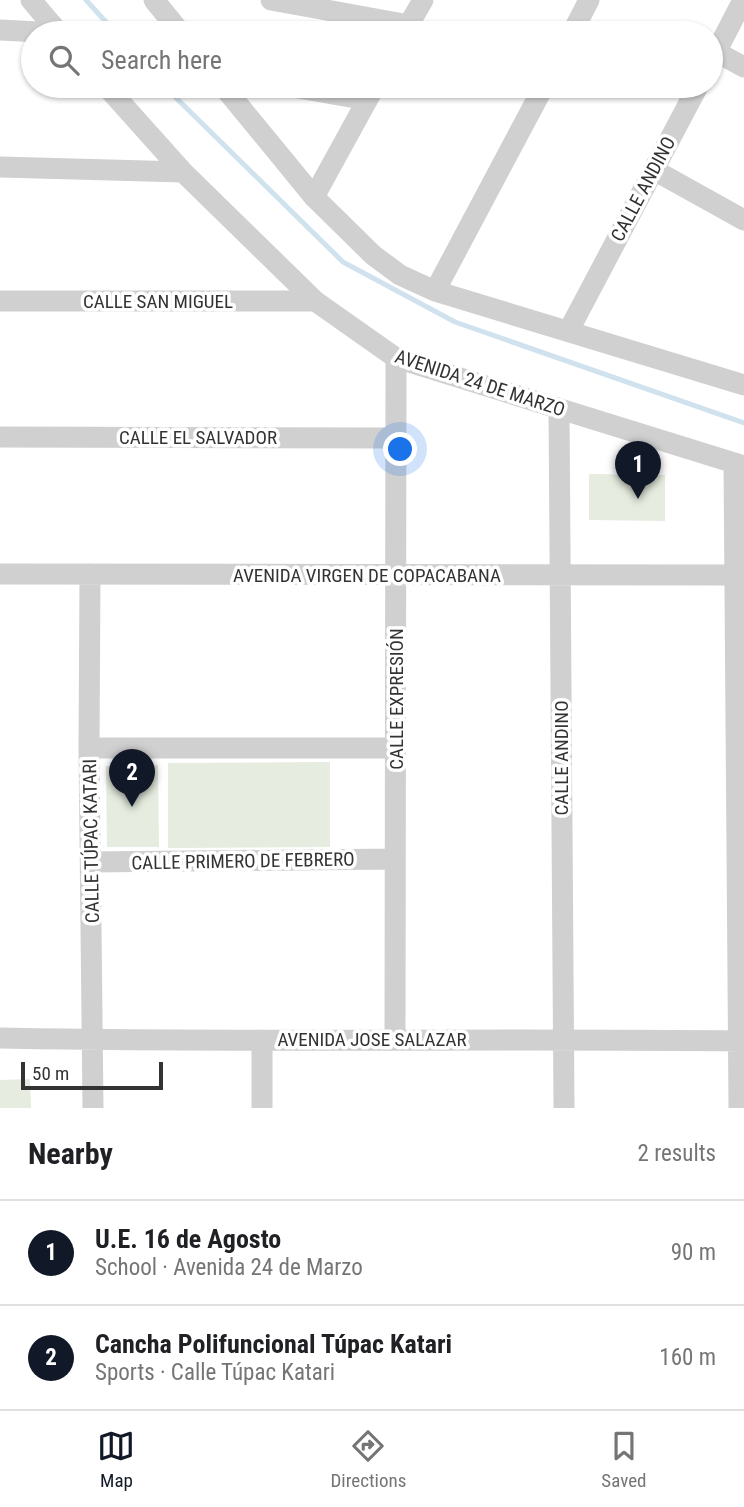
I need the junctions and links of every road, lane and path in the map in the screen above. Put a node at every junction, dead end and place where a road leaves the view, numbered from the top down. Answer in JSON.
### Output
{"nodes":[{"id":1,"x":30,"y":0,"type":"edge"},
{"id":2,"x":154,"y":0,"type":"edge"},
{"id":3,"x":271,"y":0,"type":"edge"},
{"id":4,"x":423,"y":0,"type":"edge"},
{"id":5,"x":589,"y":0,"type":"edge"},
{"id":6,"x":743,"y":0,"type":"edge"},
{"id":7,"x":48,"y":21,"type":"edge"},
{"id":8,"x":171,"y":21,"type":"edge"},
{"id":9,"x":369,"y":21,"type":"edge"},
{"id":10,"x":411,"y":21,"type":"edge"},
{"id":11,"x":578,"y":21,"type":"edge"},
{"id":12,"x":0,"y":30,"type":"edge"},
{"id":13,"x":21,"y":31,"type":"edge"},
{"id":14,"x":723,"y":38,"type":"edge"},
{"id":15,"x":723,"y":60,"type":"edge"},
{"id":16,"x":744,"y":67,"type":"edge"},
{"id":17,"x":117,"y":98,"type":"edge"},
{"id":18,"x":233,"y":98,"type":"edge"},
{"id":19,"x":368,"y":98,"type":"edge"},
{"id":20,"x":538,"y":98,"type":"edge"},
{"id":21,"x":692,"y":98,"type":"edge"},
{"id":22,"x":0,"y":167,"type":"edge"},
{"id":23,"x":654,"y":170,"type":"junction"},
{"id":24,"x":183,"y":172,"type":"junction"},
{"id":25,"x":314,"y":197,"type":"junction"},
{"id":26,"x":744,"y":220,"type":"edge"},
{"id":27,"x":435,"y":291,"type":"junction"},
{"id":28,"x":0,"y":301,"type":"edge"},
{"id":29,"x":315,"y":301,"type":"junction"},
{"id":30,"x":569,"y":330,"type":"junction"},
{"id":31,"x":396,"y":358,"type":"junction"},
{"id":32,"x":744,"y":385,"type":"edge"},
{"id":33,"x":559,"y":409,"type":"junction"},
{"id":34,"x":0,"y":437,"type":"edge"},
{"id":35,"x":396,"y":438,"type":"junction"},
{"id":36,"x":739,"y":465,"type":"edge"},
{"id":37,"x":0,"y":574,"type":"edge"},
{"id":38,"x":90,"y":574,"type":"junction"},
{"id":39,"x":396,"y":575,"type":"junction"},
{"id":40,"x":560,"y":575,"type":"junction"},
{"id":41,"x":735,"y":575,"type":"junction"},
{"id":42,"x":89,"y":748,"type":"junction"},
{"id":43,"x":396,"y":748,"type":"junction"},
{"id":44,"x":395,"y":859,"type":"junction"},
{"id":45,"x":91,"y":862,"type":"junction"},
{"id":46,"x":741,"y":868,"type":"edge"},
{"id":47,"x":0,"y":1038,"type":"edge"},
{"id":48,"x":563,"y":1038,"type":"junction"},
{"id":49,"x":93,"y":1040,"type":"junction"},
{"id":50,"x":262,"y":1040,"type":"junction"},
{"id":51,"x":395,"y":1040,"type":"junction"},
{"id":52,"x":741,"y":1041,"type":"edge"},
{"id":53,"x":93,"y":1108,"type":"edge"},
{"id":54,"x":262,"y":1108,"type":"edge"},
{"id":55,"x":564,"y":1108,"type":"edge"},
{"id":56,"x":739,"y":1108,"type":"edge"}],
"edges":[{"from":1,"to":7,"type":"street"},
{"from":2,"to":8,"type":"street"},
{"from":3,"to":9,"type":"street"},
{"from":4,"to":10,"type":"street"},
{"from":5,"to":11,"type":"street"},
{"from":6,"to":14,"type":"street"},
{"from":12,"to":13,"type":"street"},
{"from":15,"to":16,"type":"street"},
{"from":17,"to":24,"type":"street","name":"AVENIDA 24 DE MARZO"},
{"from":18,"to":25,"type":"street"},
{"from":19,"to":25,"type":"street"},
{"from":20,"to":27,"type":"street"},
{"from":21,"to":23,"type":"street","name":"CALLE ANDINO"},
{"from":22,"to":24,"type":"street"},
{"from":23,"to":26,"type":"street"},
{"from":23,"to":30,"type":"street","name":"CALLE ANDINO"},
{"from":24,"to":29,"type":"street","name":"AVENIDA 24 DE MARZO"},
{"from":25,"to":27,"type":"street"},
{"from":27,"to":30,"type":"street"},
{"from":28,"to":29,"type":"street","name":"CALLE SAN MIGUEL"},
{"from":29,"to":31,"type":"street","name":"AVENIDA 24 DE MARZO"},
{"from":30,"to":32,"type":"street"},
{"from":31,"to":33,"type":"street","name":"AVENIDA 24 DE MARZO"},
{"from":31,"to":35,"type":"street","name":"CALLE EXPRESIÓN"},
{"from":33,"to":36,"type":"street","name":"AVENIDA 24 DE MARZO"},
{"from":33,"to":40,"type":"street","name":"CALLE ANDINO"},
{"from":34,"to":35,"type":"street","name":"CALLE EL SALVADOR"},
{"from":35,"to":39,"type":"street","name":"CALLE EXPRESIÓN"},
{"from":36,"to":41,"type":"street"},
{"from":37,"to":38,"type":"street","name":"AVENIDA VIRGEN DE COPACABANA"},
{"from":38,"to":39,"type":"street","name":"AVENIDA VIRGEN DE COPACABANA"},
{"from":38,"to":42,"type":"street","name":"CALLE TÚPAC KATARI"},
{"from":39,"to":40,"type":"street","name":"AVENIDA VIRGEN DE COPACABANA"},
{"from":39,"to":43,"type":"street","name":"CALLE EXPRESIÓN"},
{"from":40,"to":41,"type":"street","name":"AVENIDA VIRGEN DE COPACABANA"},
{"from":40,"to":48,"type":"street","name":"CALLE ANDINO"},
{"from":41,"to":46,"type":"street"},
{"from":42,"to":43,"type":"street"},
{"from":42,"to":45,"type":"street","name":"CALLE TÚPAC KATARI"},
{"from":43,"to":44,"type":"street","name":"CALLE EXPRESIÓN"},
{"from":44,"to":45,"type":"street","name":"CALLE PRIMERO DE FEBRERO"},
{"from":44,"to":51,"type":"street","name":"CALLE EXPRESIÓN"},
{"from":45,"to":49,"type":"street","name":"CALLE TÚPAC KATARI"},
{"from":46,"to":52,"type":"street"},
{"from":47,"to":49,"type":"street","name":"AVENIDA JOSE SALAZAR"},
{"from":48,"to":51,"type":"street","name":"AVENIDA JOSE SALAZAR"},
{"from":48,"to":52,"type":"street","name":"AVENIDA JOSE SALAZAR"},
{"from":48,"to":55,"type":"street","name":"CALLE ANDINO"},
{"from":49,"to":50,"type":"street","name":"AVENIDA JOSE SALAZAR"},
{"from":49,"to":53,"type":"street","name":"CALLE TÚPAC KATARI"},
{"from":50,"to":51,"type":"street","name":"AVENIDA JOSE SALAZAR"},
{"from":50,"to":54,"type":"street"},
{"from":52,"to":56,"type":"street"}]}
